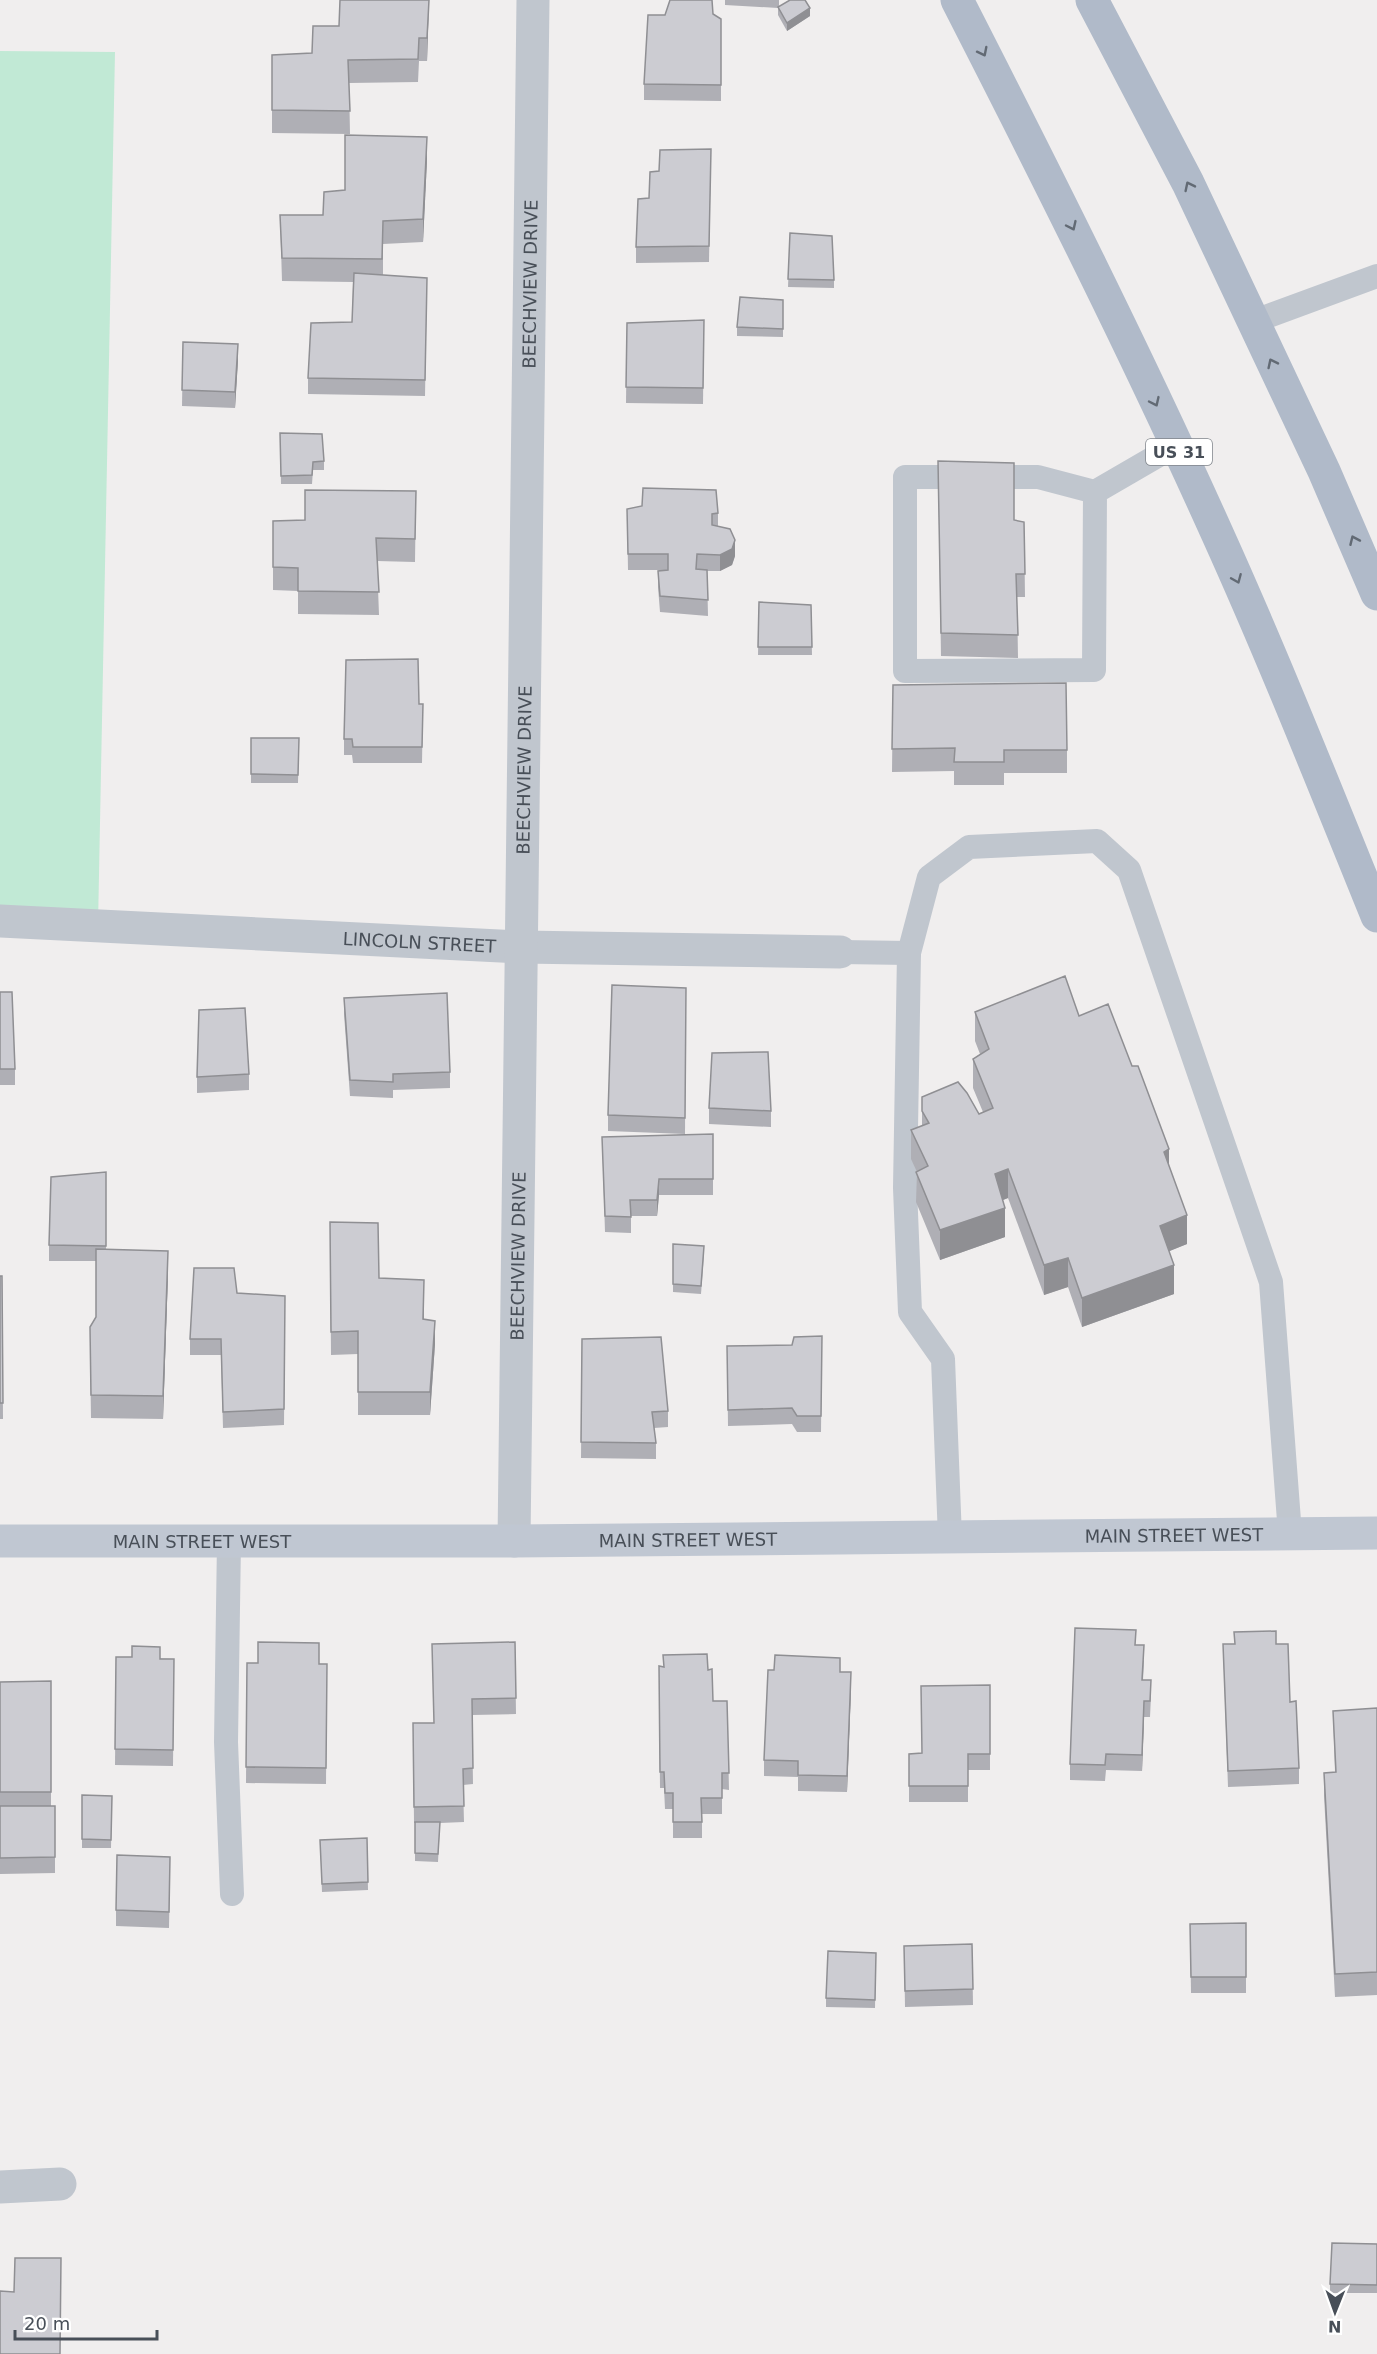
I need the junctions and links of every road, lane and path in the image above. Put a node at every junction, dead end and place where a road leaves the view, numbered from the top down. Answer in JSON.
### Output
{"nodes":[{"id":1,"x":533,"y":0,"type":"edge"},
{"id":2,"x":957,"y":0,"type":"edge"},
{"id":3,"x":1092,"y":0,"type":"edge"},
{"id":4,"x":1377,"y":276,"type":"edge"},
{"id":5,"x":1252,"y":322,"type":"junction"},
{"id":6,"x":1176,"y":445,"type":"junction"},
{"id":7,"x":1095,"y":492,"type":"junction"},
{"id":8,"x":1377,"y":594,"type":"edge"},
{"id":9,"x":1377,"y":916,"type":"edge"},
{"id":10,"x":0,"y":921,"type":"edge"},
{"id":11,"x":521,"y":947,"type":"junction"},
{"id":12,"x":840,"y":952,"type":"joint"},
{"id":13,"x":909,"y":954,"type":"junction"},
{"id":14,"x":1377,"y":1533,"type":"edge"},
{"id":15,"x":1290,"y":1534,"type":"junction"},
{"id":16,"x":950,"y":1538,"type":"junction"},
{"id":17,"x":0,"y":1541,"type":"edge"},
{"id":18,"x":229,"y":1541,"type":"junction"},
{"id":19,"x":514,"y":1541,"type":"junction"},
{"id":20,"x":232,"y":1894,"type":"dead end"},
{"id":21,"x":60,"y":2184,"type":"dead end"},
{"id":22,"x":0,"y":2187,"type":"edge"}],
"edges":[{"from":1,"to":11,"type":"street","name":"BEECHVIEW DRIVE"},
{"from":2,"to":6,"type":"main road","number":"US 31","one_way":true},
{"from":5,"to":3,"type":"main road","one_way":true},
{"from":4,"to":5,"type":"lane"},
{"from":8,"to":5,"type":"main road","one_way":true},
{"from":6,"to":7,"type":"lane"},
{"from":6,"to":9,"type":"main road","number":"US 31","one_way":true},
{"from":7,"to":7,"type":"lane"},
{"from":10,"to":11,"type":"street","name":"LINCOLN STREET"},
{"from":11,"to":12,"type":"street","name":"LINCOLN STREET"},
{"from":11,"to":19,"type":"street","name":"BEECHVIEW DRIVE"},
{"from":12,"to":13,"type":"lane"},
{"from":13,"to":15,"type":"lane"},
{"from":13,"to":16,"type":"lane"},
{"from":14,"to":15,"type":"main road","name":"MAIN STREET WEST"},
{"from":15,"to":16,"type":"main road","name":"MAIN STREET WEST"},
{"from":16,"to":19,"type":"main road","name":"MAIN STREET WEST"},
{"from":17,"to":18,"type":"main road","name":"MAIN STREET WEST"},
{"from":18,"to":19,"type":"main road","name":"MAIN STREET WEST"},
{"from":18,"to":20,"type":"lane"},
{"from":21,"to":22,"type":"street"}]}
